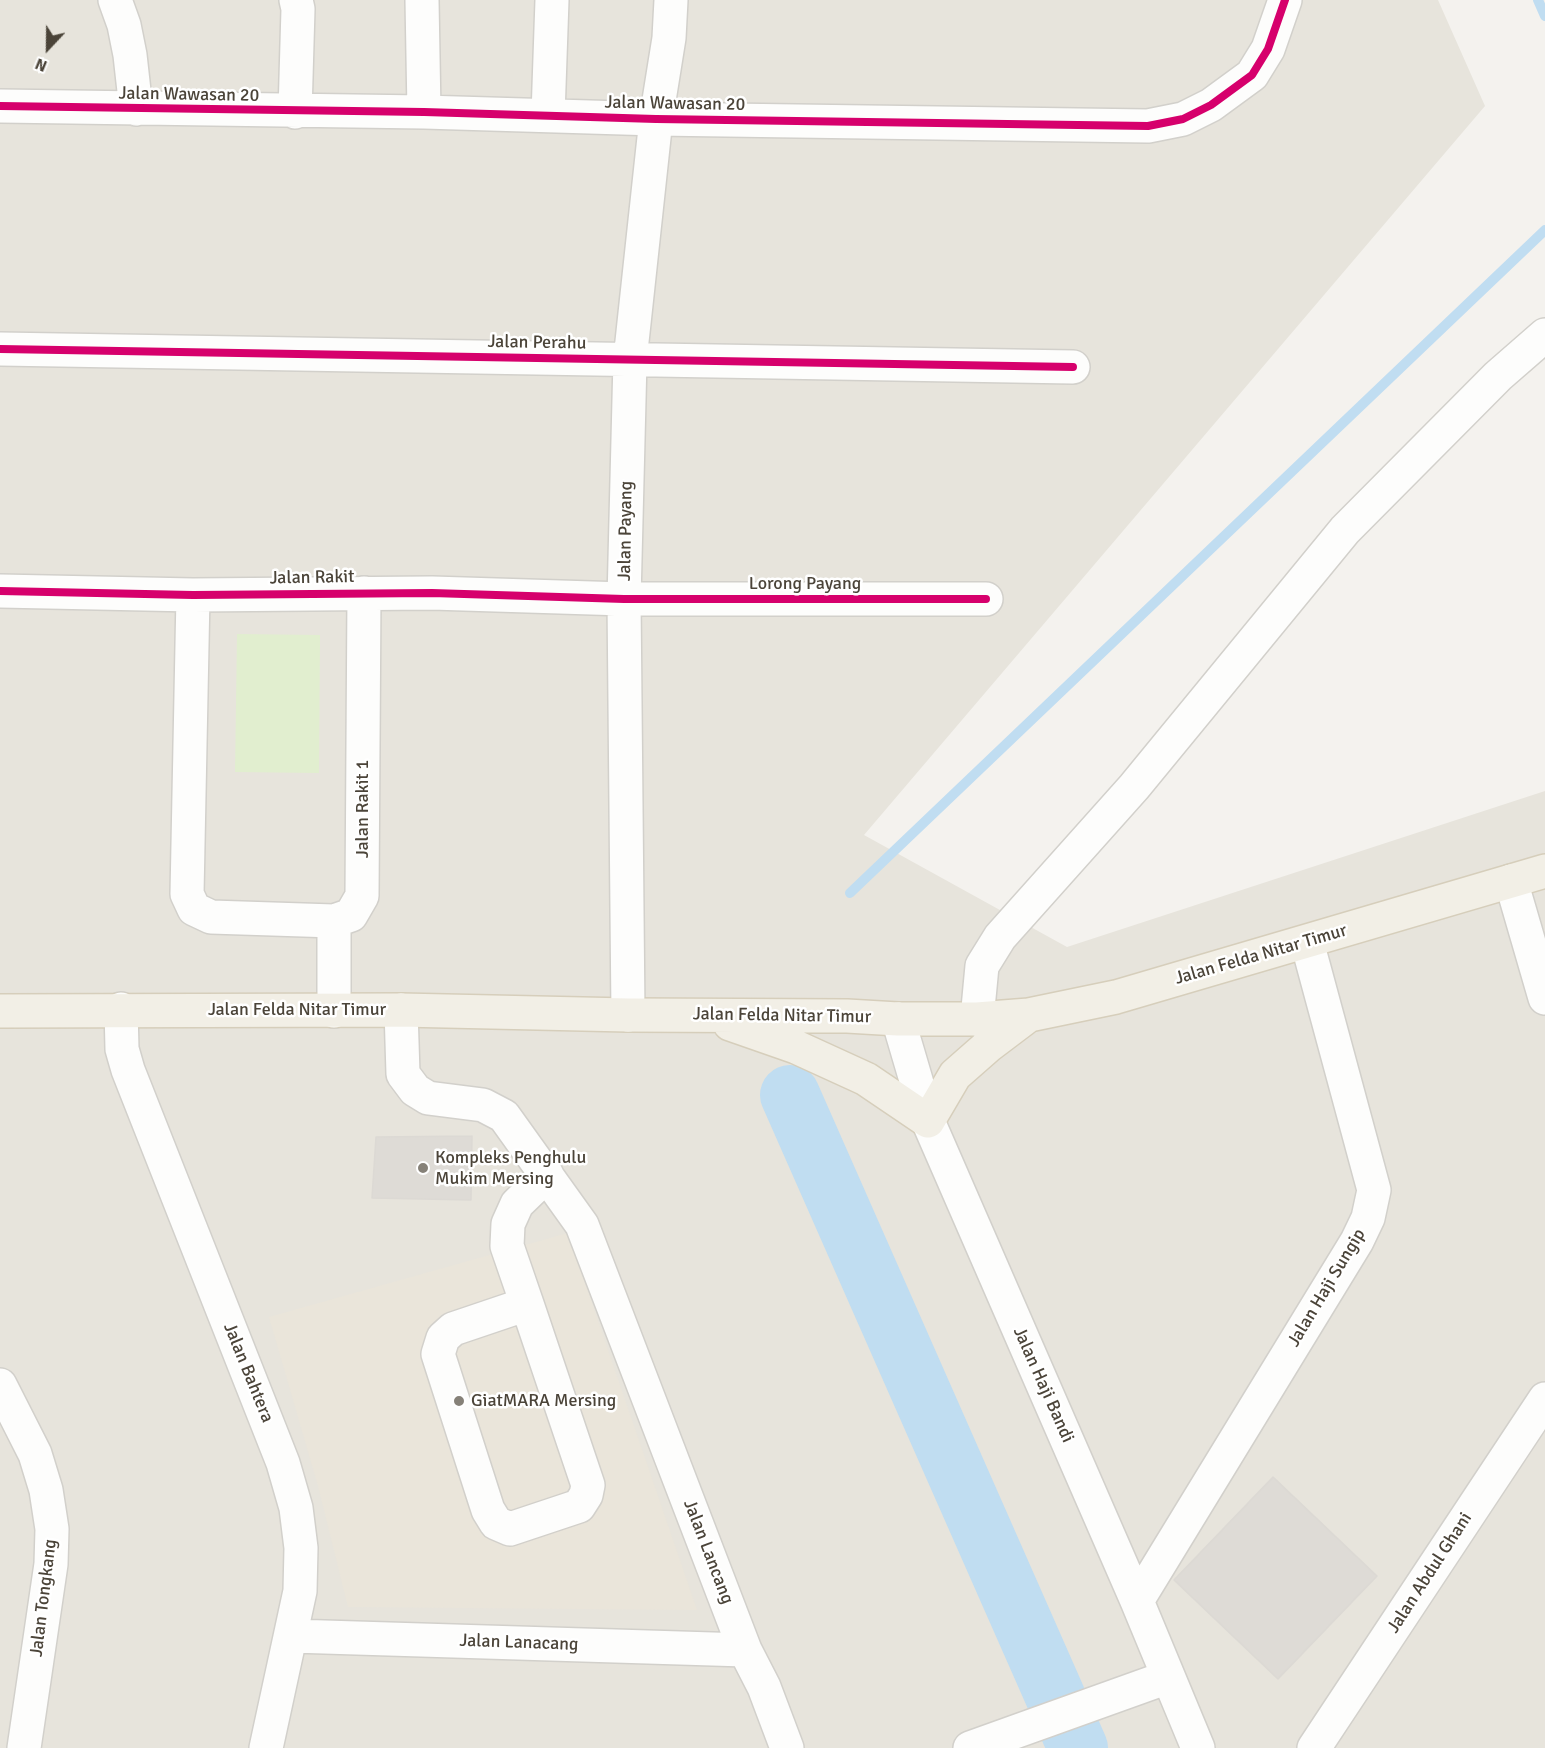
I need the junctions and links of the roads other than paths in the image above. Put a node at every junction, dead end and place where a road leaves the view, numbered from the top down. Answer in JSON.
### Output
{"nodes":[{"id":1,"x":115,"y":0,"type":"edge"},
{"id":2,"x":296,"y":0,"type":"edge"},
{"id":3,"x":422,"y":0,"type":"edge"},
{"id":4,"x":552,"y":0,"type":"edge"},
{"id":5,"x":671,"y":0,"type":"edge"},
{"id":6,"x":1285,"y":0,"type":"edge"},
{"id":7,"x":2,"y":103,"type":"edge"},
{"id":8,"x":136,"y":109,"type":"junction"},
{"id":9,"x":295,"y":112,"type":"junction"},
{"id":10,"x":424,"y":112,"type":"junction"},
{"id":11,"x":548,"y":115,"type":"junction"},
{"id":12,"x":656,"y":120,"type":"junction"},
{"id":13,"x":1545,"y":335,"type":"edge"},
{"id":14,"x":0,"y":349,"type":"edge"},
{"id":15,"x":630,"y":360,"type":"junction"},
{"id":16,"x":1073,"y":367,"type":"dead end"},
{"id":17,"x":0,"y":591,"type":"edge"},
{"id":18,"x":364,"y":593,"type":"junction"},
{"id":19,"x":193,"y":595,"type":"junction"},
{"id":20,"x":624,"y":599,"type":"junction"},
{"id":21,"x":986,"y":599,"type":"dead end"},
{"id":22,"x":1545,"y":871,"type":"edge"},
{"id":23,"x":1511,"y":881,"type":"junction"},
{"id":24,"x":334,"y":921,"type":"junction"},
{"id":25,"x":1307,"y":942,"type":"junction"},
{"id":26,"x":1545,"y":998,"type":"edge"},
{"id":27,"x":121,"y":1010,"type":"junction"},
{"id":28,"x":401,"y":1010,"type":"junction"},
{"id":29,"x":0,"y":1011,"type":"edge"},
{"id":30,"x":334,"y":1011,"type":"junction"},
{"id":31,"x":628,"y":1015,"type":"junction"},
{"id":32,"x":706,"y":1015,"type":"junction"},
{"id":33,"x":1029,"y":1015,"type":"junction"},
{"id":34,"x":898,"y":1019,"type":"junction"},
{"id":35,"x":977,"y":1019,"type":"junction"},
{"id":36,"x":928,"y":1121,"type":"junction"},
{"id":37,"x":547,"y":1175,"type":"junction"},
{"id":38,"x":527,"y":1304,"type":"junction"},
{"id":39,"x":0,"y":1385,"type":"edge"},
{"id":40,"x":1545,"y":1399,"type":"edge"},
{"id":41,"x":1137,"y":1600,"type":"junction"},
{"id":42,"x":292,"y":1636,"type":"junction"},
{"id":43,"x":745,"y":1650,"type":"junction"},
{"id":44,"x":1168,"y":1677,"type":"junction"},
{"id":45,"x":24,"y":1748,"type":"edge"},
{"id":46,"x":266,"y":1748,"type":"edge"},
{"id":47,"x":788,"y":1748,"type":"edge"},
{"id":48,"x":970,"y":1748,"type":"edge"},
{"id":49,"x":1198,"y":1748,"type":"edge"},
{"id":50,"x":1314,"y":1748,"type":"edge"}],
"edges":[{"from":1,"to":8,"type":"street"},
{"from":2,"to":9,"type":"street"},
{"from":3,"to":10,"type":"street"},
{"from":4,"to":11,"type":"street"},
{"from":5,"to":12,"type":"street","name":"Jalan Payang"},
{"from":6,"to":12,"type":"street","name":"Jalan Wawasan 20"},
{"from":7,"to":8,"type":"street","name":"Jalan Wawasan 20"},
{"from":8,"to":9,"type":"street","name":"Jalan Wawasan 20"},
{"from":9,"to":10,"type":"street","name":"Jalan Wawasan 20"},
{"from":10,"to":11,"type":"street","name":"Jalan Wawasan 20"},
{"from":11,"to":12,"type":"street","name":"Jalan Wawasan 20"},
{"from":12,"to":15,"type":"street","name":"Jalan Payang"},
{"from":13,"to":35,"type":"street"},
{"from":14,"to":15,"type":"street","name":"Jalan Perahu"},
{"from":15,"to":16,"type":"street","name":"Jalan Perahu"},
{"from":15,"to":20,"type":"street","name":"Jalan Payang"},
{"from":17,"to":19,"type":"street","name":"Jalan Rakit"},
{"from":18,"to":19,"type":"street","name":"Jalan Rakit"},
{"from":18,"to":20,"type":"street","name":"Jalan Rakit"},
{"from":18,"to":24,"type":"street","name":"Jalan Rakit 1"},
{"from":19,"to":24,"type":"street"},
{"from":20,"to":21,"type":"street","name":"Lorong Payang"},
{"from":20,"to":31,"type":"street","name":"Jalan Payang"},
{"from":22,"to":23,"type":"main road","name":"Jalan Felda Nitar Timur"},
{"from":23,"to":25,"type":"main road","name":"Jalan Felda Nitar Timur"},
{"from":23,"to":26,"type":"street"},
{"from":24,"to":30,"type":"street"},
{"from":25,"to":33,"type":"main road","name":"Jalan Felda Nitar Timur"},
{"from":25,"to":41,"type":"street","name":"Jalan Haji Sungip"},
{"from":27,"to":29,"type":"main road","name":"Jalan Felda Nitar Timur"},
{"from":27,"to":30,"type":"main road","name":"Jalan Felda Nitar Timur"},
{"from":27,"to":42,"type":"street","name":"Jalan Bahtera"},
{"from":28,"to":30,"type":"main road","name":"Jalan Felda Nitar Timur"},
{"from":28,"to":31,"type":"main road","name":"Jalan Felda Nitar Timur"},
{"from":28,"to":37,"type":"street","name":"Jalan Lancang"},
{"from":31,"to":32,"type":"main road","name":"Jalan Felda Nitar Timur"},
{"from":32,"to":34,"type":"main road","name":"Jalan Felda Nitar Timur"},
{"from":32,"to":36,"type":"main road"},
{"from":33,"to":35,"type":"main road","name":"Jalan Felda Nitar Timur"},
{"from":33,"to":36,"type":"main road"},
{"from":34,"to":35,"type":"main road","name":"Jalan Felda Nitar Timur"},
{"from":34,"to":36,"type":"street","name":"Jalan Haji Bandi"},
{"from":36,"to":41,"type":"street","name":"Jalan Haji Bandi"},
{"from":37,"to":38,"type":"street"},
{"from":37,"to":43,"type":"street","name":"Jalan Lancang"},
{"from":38,"to":38,"type":"street"},
{"from":39,"to":45,"type":"street","name":"Jalan Tongkang"},
{"from":40,"to":50,"type":"street","name":"Jalan Abdul Ghani"},
{"from":41,"to":44,"type":"street","name":"Jalan Haji Bandi"},
{"from":42,"to":43,"type":"street","name":"Jalan Lanacang"},
{"from":42,"to":46,"type":"street","name":"Jalan Bahtera"},
{"from":43,"to":47,"type":"street","name":"Jalan Lancang"},
{"from":44,"to":48,"type":"street"},
{"from":44,"to":49,"type":"street","name":"Jalan Haji Bandi"}]}
